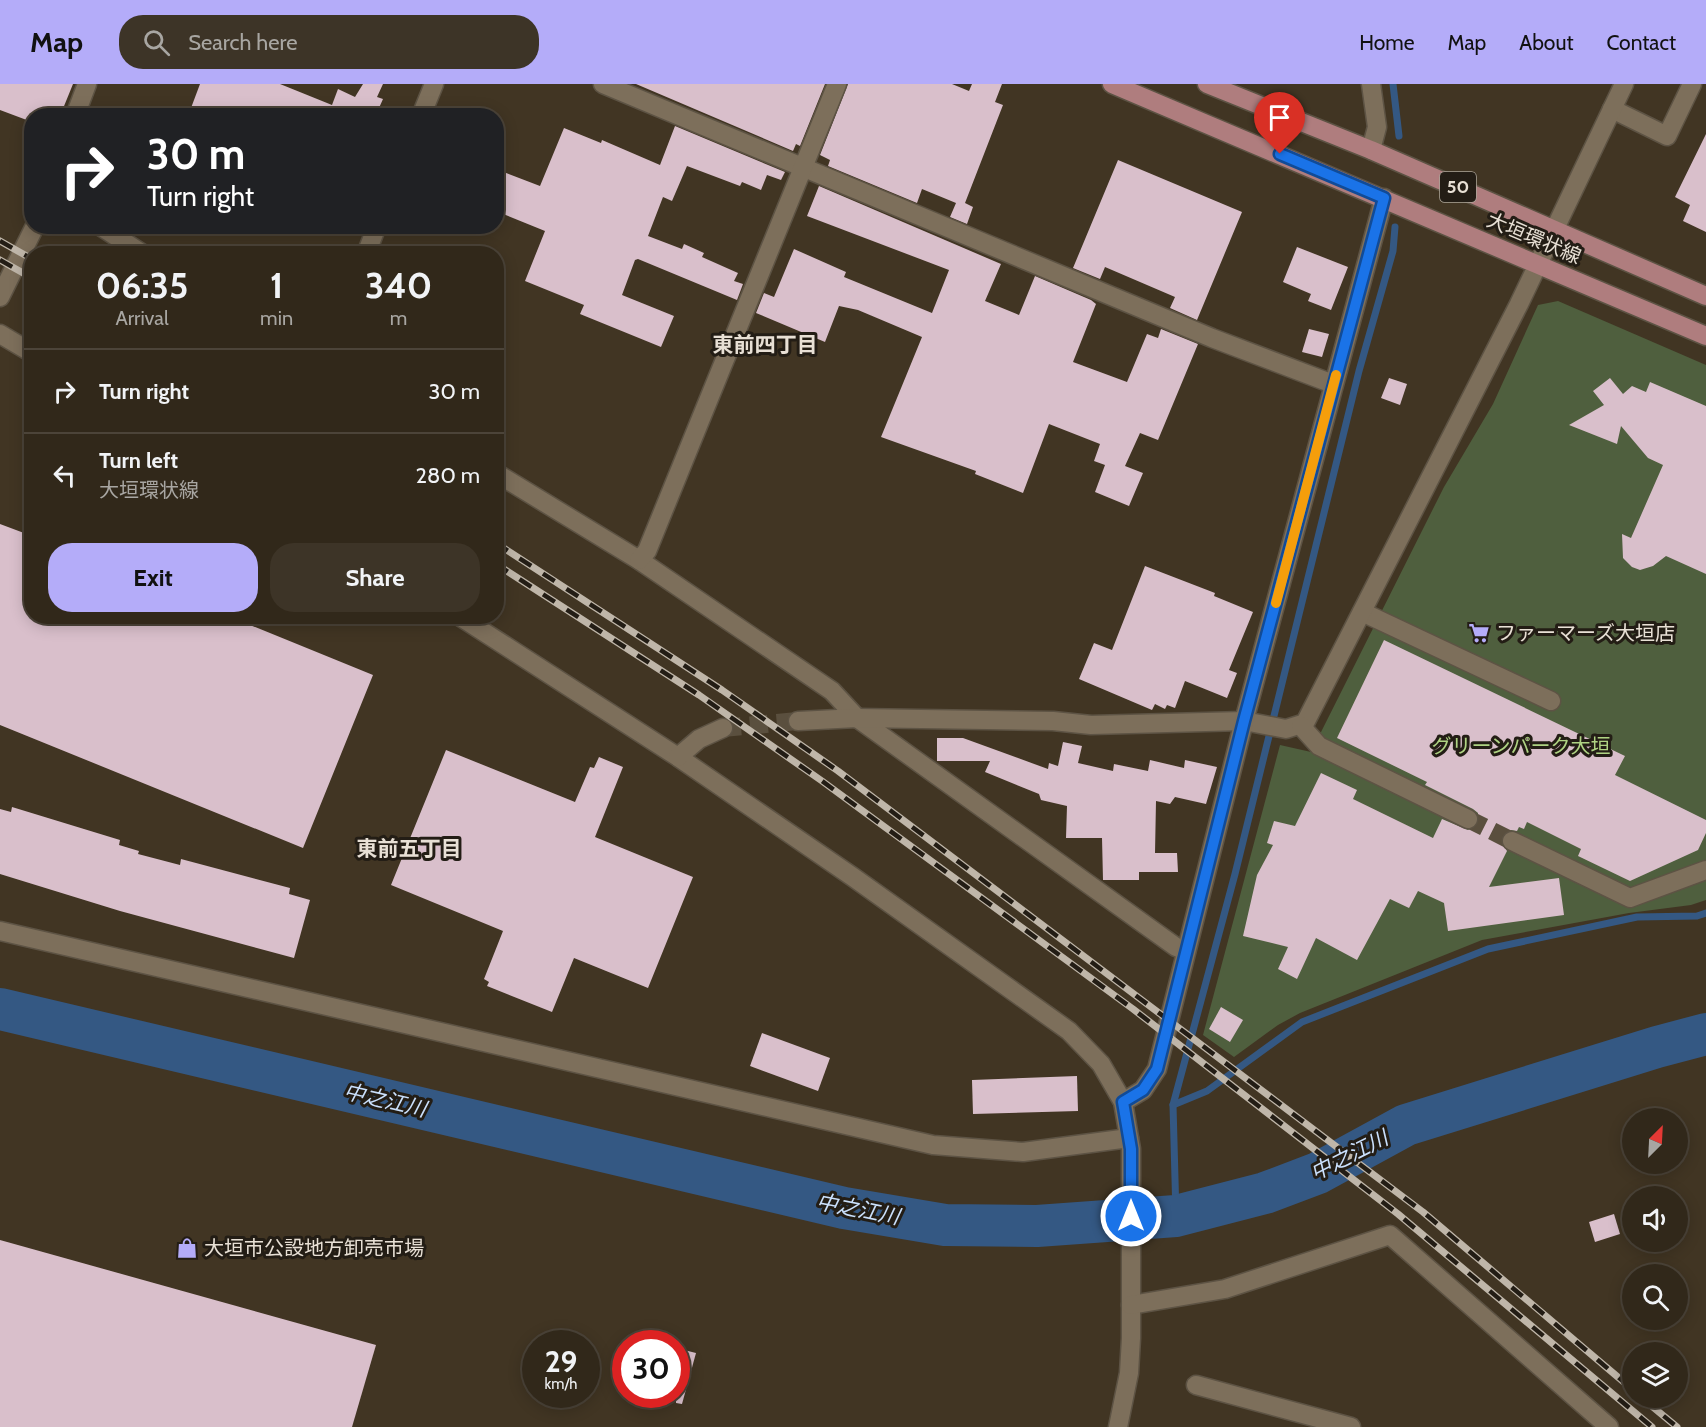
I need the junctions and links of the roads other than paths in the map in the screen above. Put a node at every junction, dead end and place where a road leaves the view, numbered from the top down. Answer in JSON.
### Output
{"nodes":[{"id":1,"x":87,"y":84,"type":"edge"},
{"id":2,"x":434,"y":84,"type":"edge"},
{"id":3,"x":603,"y":84,"type":"edge"},
{"id":4,"x":837,"y":84,"type":"edge"},
{"id":5,"x":1112,"y":84,"type":"edge"},
{"id":6,"x":1207,"y":84,"type":"edge"},
{"id":7,"x":1371,"y":84,"type":"edge"},
{"id":8,"x":1624,"y":84,"type":"edge"},
{"id":9,"x":1692,"y":84,"type":"edge"},
{"id":10,"x":78,"y":108,"type":"edge"},
{"id":11,"x":424,"y":108,"type":"edge"},
{"id":12,"x":1612,"y":109,"type":"junction"},
{"id":13,"x":1371,"y":150,"type":"junction"},
{"id":14,"x":803,"y":166,"type":"junction"},
{"id":15,"x":1384,"y":198,"type":"junction"},
{"id":16,"x":1556,"y":229,"type":"junction"},
{"id":17,"x":112,"y":234,"type":"edge"},
{"id":18,"x":131,"y":246,"type":"edge"},
{"id":19,"x":24,"y":248,"type":"edge"},
{"id":20,"x":1539,"y":265,"type":"junction"},
{"id":21,"x":1706,"y":296,"type":"edge"},
{"id":22,"x":0,"y":297,"type":"edge"},
{"id":23,"x":0,"y":334,"type":"edge"},
{"id":24,"x":1706,"y":336,"type":"edge"},
{"id":25,"x":24,"y":348,"type":"edge"},
{"id":26,"x":1333,"y":384,"type":"junction"},
{"id":27,"x":504,"y":478,"type":"edge"},
{"id":28,"x":639,"y":560,"type":"junction"},
{"id":29,"x":1362,"y":612,"type":"junction"},
{"id":30,"x":471,"y":624,"type":"edge"},
{"id":31,"x":1551,"y":702,"type":"dead end"},
{"id":32,"x":857,"y":718,"type":"junction"},
{"id":33,"x":798,"y":722,"type":"tunnel mouth"},
{"id":34,"x":1250,"y":722,"type":"junction"},
{"id":35,"x":723,"y":728,"type":"tunnel mouth"},
{"id":36,"x":1294,"y":728,"type":"junction"},
{"id":37,"x":678,"y":757,"type":"junction"},
{"id":38,"x":1468,"y":819,"type":"tunnel mouth"},
{"id":39,"x":1512,"y":841,"type":"tunnel mouth"},
{"id":40,"x":1706,"y":870,"type":"edge"},
{"id":41,"x":0,"y":931,"type":"edge"},
{"id":42,"x":1186,"y":951,"type":"junction"},
{"id":43,"x":1123,"y":1102,"type":"junction"},
{"id":44,"x":1130,"y":1144,"type":"junction"},
{"id":45,"x":1131,"y":1305,"type":"junction"},
{"id":46,"x":1196,"y":1385,"type":"dead end"},
{"id":47,"x":1118,"y":1427,"type":"edge"},
{"id":48,"x":1351,"y":1427,"type":"edge"},
{"id":49,"x":1609,"y":1427,"type":"edge"}],
"edges":[{"from":1,"to":10,"type":"street"},
{"from":2,"to":11,"type":"street"},
{"from":3,"to":14,"type":"street"},
{"from":4,"to":14,"type":"street"},
{"from":5,"to":15,"type":"main road","name":"大垣環状線","number":"50"},
{"from":6,"to":13,"type":"main road","name":"大垣環状線","number":"50"},
{"from":7,"to":13,"type":"street"},
{"from":8,"to":12,"type":"street"},
{"from":9,"to":12,"type":"street"},
{"from":12,"to":16,"type":"street"},
{"from":13,"to":16,"type":"main road","name":"大垣環状線","number":"50"},
{"from":14,"to":26,"type":"street"},
{"from":14,"to":28,"type":"street"},
{"from":15,"to":20,"type":"main road","name":"大垣環状線","number":"50"},
{"from":15,"to":26,"type":"street"},
{"from":16,"to":20,"type":"street"},
{"from":16,"to":21,"type":"main road","name":"大垣環状線","number":"50"},
{"from":17,"to":18,"type":"street"},
{"from":19,"to":22,"type":"street"},
{"from":20,"to":24,"type":"main road","name":"大垣環状線","number":"50"},
{"from":20,"to":29,"type":"street"},
{"from":23,"to":25,"type":"street"},
{"from":26,"to":34,"type":"street"},
{"from":27,"to":28,"type":"street"},
{"from":28,"to":32,"type":"street"},
{"from":29,"to":31,"type":"street"},
{"from":29,"to":36,"type":"street"},
{"from":30,"to":37,"type":"street"},
{"from":32,"to":33,"type":"street"},
{"from":32,"to":34,"type":"street"},
{"from":32,"to":42,"type":"street"},
{"from":34,"to":36,"type":"street"},
{"from":34,"to":42,"type":"street"},
{"from":35,"to":37,"type":"street"},
{"from":36,"to":38,"type":"street"},
{"from":37,"to":43,"type":"street"},
{"from":39,"to":40,"type":"street"},
{"from":41,"to":44,"type":"street"},
{"from":42,"to":43,"type":"street"},
{"from":43,"to":44,"type":"street"},
{"from":44,"to":45,"type":"street"},
{"from":45,"to":47,"type":"street"},
{"from":45,"to":49,"type":"street"},
{"from":46,"to":48,"type":"street"}]}
